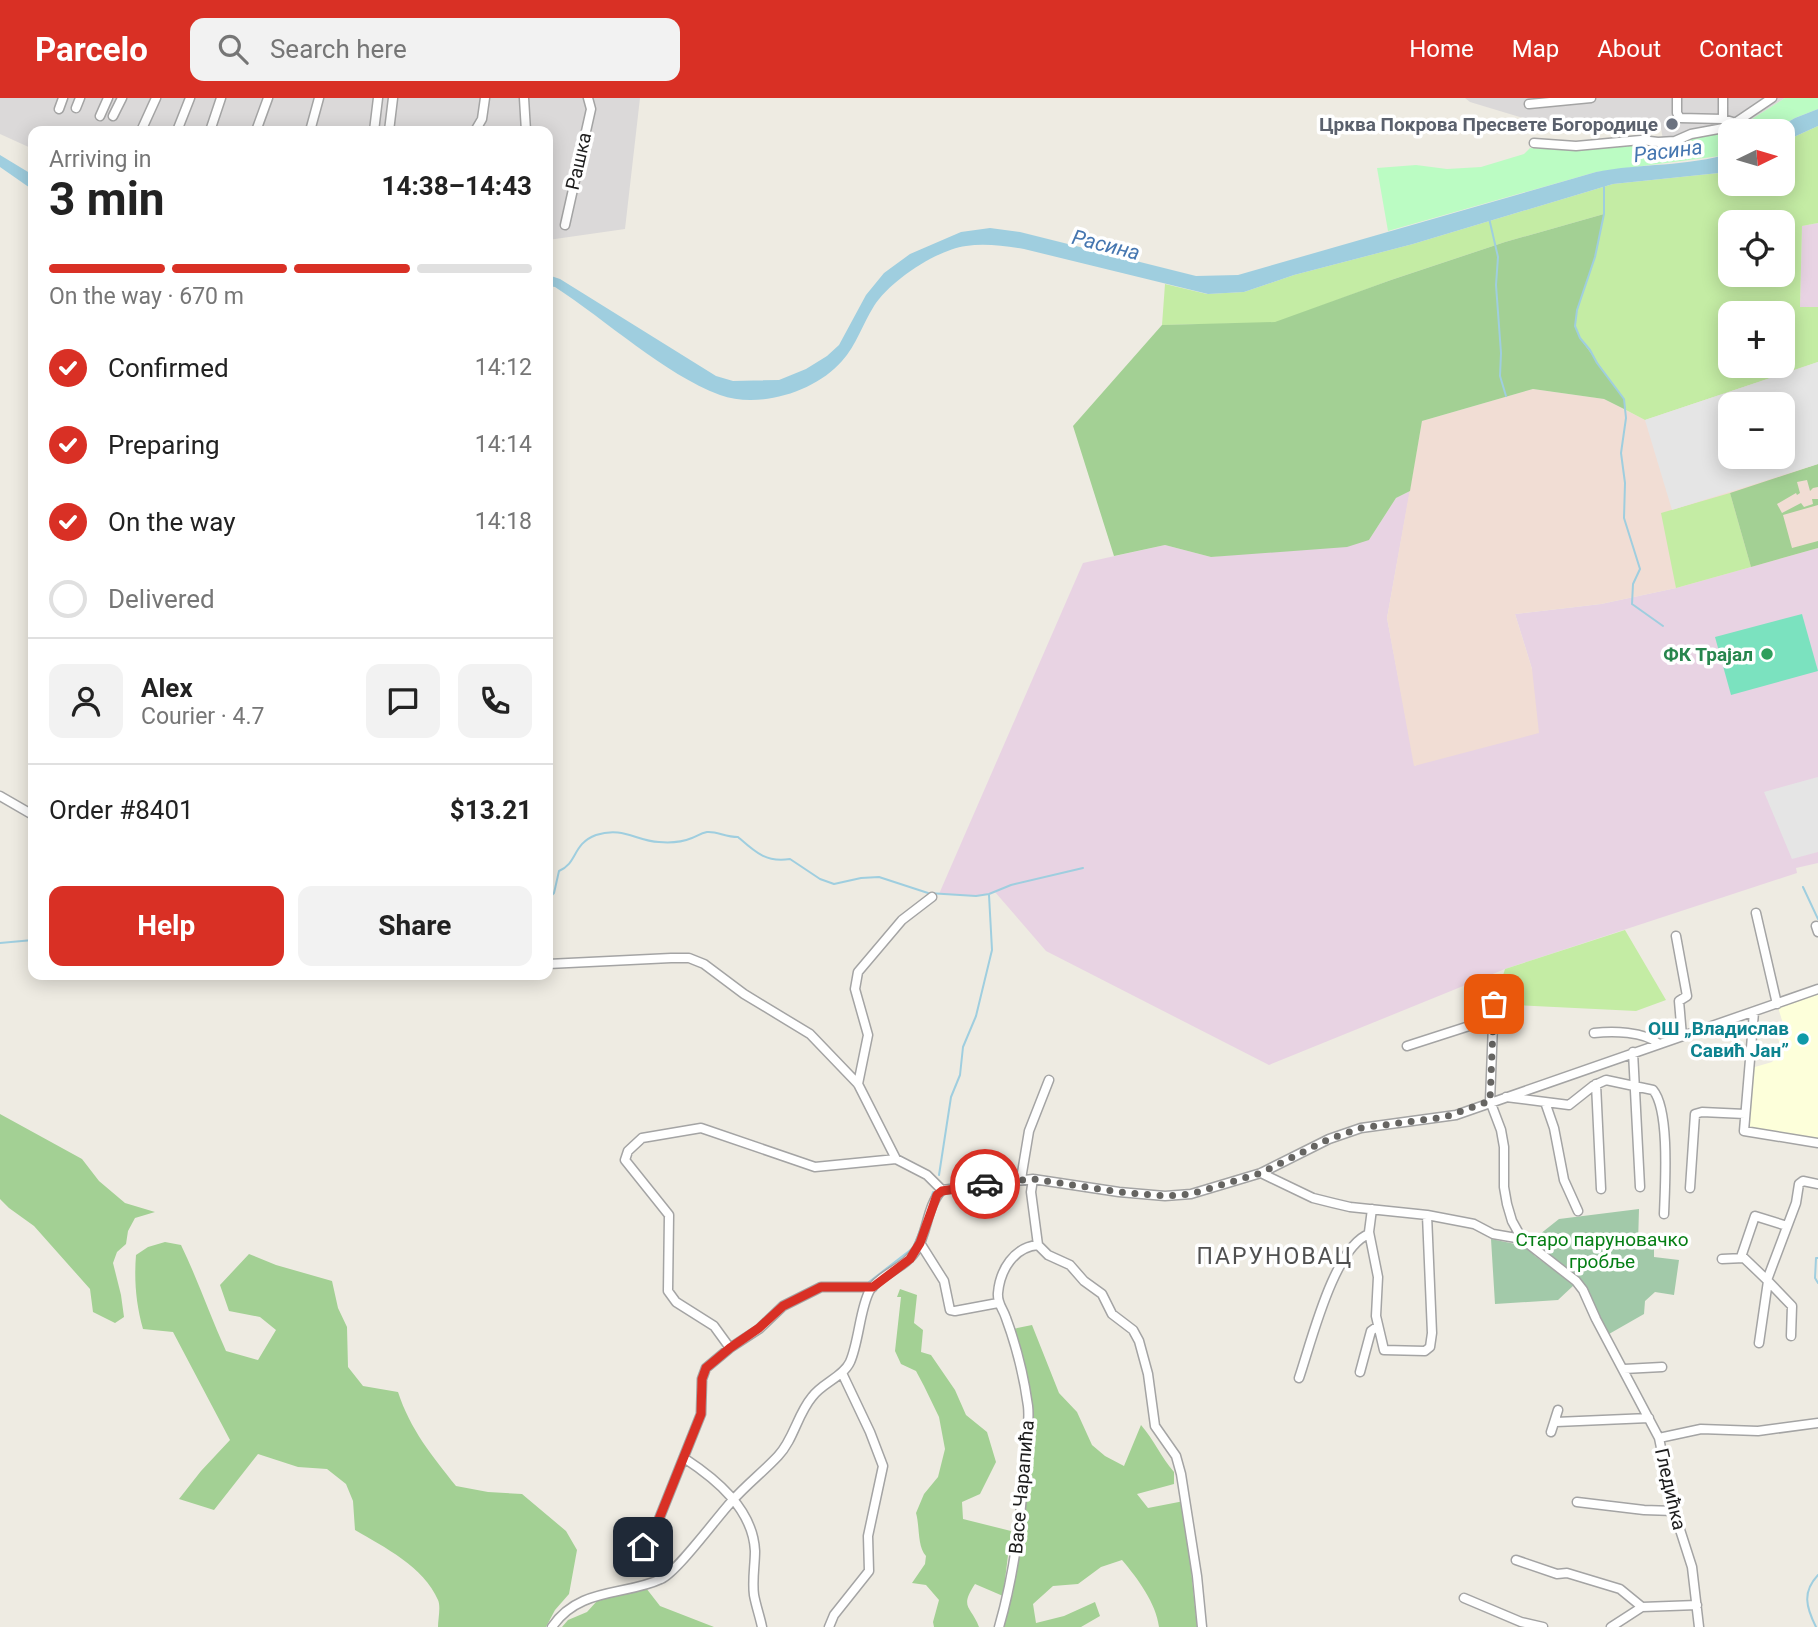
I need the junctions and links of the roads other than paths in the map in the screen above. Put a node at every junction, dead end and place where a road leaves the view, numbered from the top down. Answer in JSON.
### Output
{"nodes":[{"id":1,"x":64,"y":98,"type":"edge"},
{"id":2,"x":80,"y":98,"type":"edge"},
{"id":3,"x":108,"y":98,"type":"edge"},
{"id":4,"x":122,"y":98,"type":"edge"},
{"id":5,"x":156,"y":98,"type":"edge"},
{"id":6,"x":190,"y":98,"type":"edge"},
{"id":7,"x":221,"y":98,"type":"edge"},
{"id":8,"x":268,"y":98,"type":"edge"},
{"id":9,"x":319,"y":98,"type":"edge"},
{"id":10,"x":378,"y":98,"type":"edge"},
{"id":11,"x":393,"y":98,"type":"edge"},
{"id":12,"x":485,"y":98,"type":"edge"},
{"id":13,"x":524,"y":98,"type":"edge"},
{"id":14,"x":588,"y":98,"type":"edge"},
{"id":15,"x":1591,"y":98,"type":"edge"},
{"id":16,"x":1677,"y":98,"type":"edge"},
{"id":17,"x":1723,"y":98,"type":"edge"},
{"id":18,"x":1772,"y":98,"type":"edge"},
{"id":19,"x":1529,"y":104,"type":"dead end"},
{"id":20,"x":76,"y":108,"type":"dead end"},
{"id":21,"x":59,"y":109,"type":"dead end"},
{"id":22,"x":100,"y":116,"type":"dead end"},
{"id":23,"x":113,"y":116,"type":"dead end"},
{"id":24,"x":1723,"y":119,"type":"joint"},
{"id":25,"x":1742,"y":119,"type":"edge"},
{"id":26,"x":481,"y":121,"type":"junction"},
{"id":27,"x":143,"y":126,"type":"edge"},
{"id":28,"x":179,"y":126,"type":"edge"},
{"id":29,"x":212,"y":126,"type":"edge"},
{"id":30,"x":259,"y":126,"type":"edge"},
{"id":31,"x":311,"y":126,"type":"edge"},
{"id":32,"x":374,"y":126,"type":"edge"},
{"id":33,"x":390,"y":126,"type":"edge"},
{"id":34,"x":478,"y":126,"type":"edge"},
{"id":35,"x":484,"y":126,"type":"edge"},
{"id":36,"x":526,"y":126,"type":"edge"},
{"id":37,"x":1718,"y":128,"type":"edge"},
{"id":38,"x":1534,"y":143,"type":"dead end"},
{"id":39,"x":565,"y":225,"type":"dead end"},
{"id":40,"x":0,"y":796,"type":"edge"},
{"id":41,"x":28,"y":813,"type":"edge"},
{"id":42,"x":932,"y":897,"type":"dead end"},
{"id":43,"x":1756,"y":913,"type":"dead end"},
{"id":44,"x":1676,"y":936,"type":"dead end"},
{"id":45,"x":553,"y":964,"type":"edge"},
{"id":46,"x":1818,"y":989,"type":"edge"},
{"id":47,"x":1494,"y":999,"type":"dead end"},
{"id":48,"x":1777,"y":1004,"type":"junction"},
{"id":49,"x":1754,"y":1012,"type":"junction"},
{"id":50,"x":1494,"y":1018,"type":"junction"},
{"id":51,"x":1594,"y":1033,"type":"dead end"},
{"id":52,"x":1682,"y":1036,"type":"junction"},
{"id":53,"x":1659,"y":1044,"type":"junction"},
{"id":54,"x":1407,"y":1046,"type":"dead end"},
{"id":55,"x":1633,"y":1052,"type":"junction"},
{"id":56,"x":1049,"y":1080,"type":"dead end"},
{"id":57,"x":858,"y":1084,"type":"junction"},
{"id":58,"x":1596,"y":1084,"type":"junction"},
{"id":59,"x":1636,"y":1086,"type":"junction"},
{"id":60,"x":1505,"y":1097,"type":"junction"},
{"id":61,"x":1490,"y":1101,"type":"junction"},
{"id":62,"x":1545,"y":1102,"type":"junction"},
{"id":63,"x":1745,"y":1114,"type":"junction"},
{"id":64,"x":1818,"y":1143,"type":"edge"},
{"id":65,"x":896,"y":1159,"type":"junction"},
{"id":66,"x":1280,"y":1164,"type":"junction"},
{"id":67,"x":1261,"y":1173,"type":"junction"},
{"id":68,"x":1021,"y":1179,"type":"junction"},
{"id":69,"x":1033,"y":1179,"type":"junction"},
{"id":70,"x":1281,"y":1183,"type":"junction"},
{"id":71,"x":1818,"y":1184,"type":"edge"},
{"id":72,"x":1640,"y":1187,"type":"dead end"},
{"id":73,"x":1690,"y":1188,"type":"dead end"},
{"id":74,"x":1601,"y":1189,"type":"dead end"},
{"id":75,"x":942,"y":1191,"type":"junction"},
{"id":76,"x":1372,"y":1209,"type":"junction"},
{"id":77,"x":1578,"y":1211,"type":"dead end"},
{"id":78,"x":1664,"y":1214,"type":"dead end"},
{"id":79,"x":1427,"y":1215,"type":"junction"},
{"id":80,"x":1512,"y":1221,"type":"junction"},
{"id":81,"x":1787,"y":1226,"type":"junction"},
{"id":82,"x":1369,"y":1234,"type":"junction"},
{"id":83,"x":1506,"y":1236,"type":"junction"},
{"id":84,"x":1522,"y":1239,"type":"junction"},
{"id":85,"x":920,"y":1243,"type":"junction"},
{"id":86,"x":1038,"y":1245,"type":"junction"},
{"id":87,"x":1741,"y":1257,"type":"junction"},
{"id":88,"x":1722,"y":1259,"type":"dead end"},
{"id":89,"x":1768,"y":1281,"type":"junction"},
{"id":90,"x":873,"y":1287,"type":"junction"},
{"id":91,"x":998,"y":1303,"type":"junction"},
{"id":92,"x":1378,"y":1325,"type":"junction"},
{"id":93,"x":1791,"y":1336,"type":"dead end"},
{"id":94,"x":1759,"y":1343,"type":"dead end"},
{"id":95,"x":730,"y":1348,"type":"junction"},
{"id":96,"x":1662,"y":1367,"type":"dead end"},
{"id":97,"x":1624,"y":1369,"type":"junction"},
{"id":98,"x":842,"y":1373,"type":"junction"},
{"id":99,"x":1360,"y":1373,"type":"dead end"},
{"id":100,"x":1299,"y":1378,"type":"dead end"},
{"id":101,"x":1558,"y":1410,"type":"dead end"},
{"id":102,"x":1649,"y":1418,"type":"junction"},
{"id":103,"x":1556,"y":1422,"type":"junction"},
{"id":104,"x":1818,"y":1423,"type":"edge"},
{"id":105,"x":1550,"y":1432,"type":"dead end"},
{"id":106,"x":1660,"y":1438,"type":"junction"},
{"id":107,"x":684,"y":1458,"type":"junction"},
{"id":108,"x":734,"y":1499,"type":"junction"},
{"id":109,"x":1577,"y":1502,"type":"dead end"},
{"id":110,"x":1674,"y":1511,"type":"junction"},
{"id":111,"x":643,"y":1547,"type":"dead end"},
{"id":112,"x":1516,"y":1560,"type":"dead end"},
{"id":113,"x":1464,"y":1598,"type":"dead end"},
{"id":114,"x":1697,"y":1605,"type":"junction"},
{"id":115,"x":1642,"y":1606,"type":"junction"},
{"id":116,"x":552,"y":1627,"type":"edge"},
{"id":117,"x":762,"y":1627,"type":"edge"},
{"id":118,"x":829,"y":1627,"type":"edge"},
{"id":119,"x":999,"y":1627,"type":"edge"},
{"id":120,"x":1202,"y":1627,"type":"edge"},
{"id":121,"x":1544,"y":1627,"type":"edge"},
{"id":122,"x":1611,"y":1627,"type":"edge"},
{"id":123,"x":1699,"y":1627,"type":"edge"}],
"edges":[{"from":1,"to":21,"type":"street"},
{"from":2,"to":20,"type":"street"},
{"from":3,"to":22,"type":"street"},
{"from":4,"to":23,"type":"street"},
{"from":5,"to":27,"type":"street"},
{"from":6,"to":28,"type":"street"},
{"from":7,"to":29,"type":"street"},
{"from":8,"to":30,"type":"street"},
{"from":9,"to":31,"type":"street"},
{"from":10,"to":32,"type":"street"},
{"from":11,"to":33,"type":"street"},
{"from":12,"to":26,"type":"street"},
{"from":13,"to":36,"type":"street"},
{"from":14,"to":39,"type":"street","name":"Рашка"},
{"from":15,"to":19,"type":"street"},
{"from":16,"to":24,"type":"street"},
{"from":17,"to":24,"type":"street"},
{"from":18,"to":25,"type":"street"},
{"from":26,"to":34,"type":"street"},
{"from":26,"to":35,"type":"street"},
{"from":37,"to":38,"type":"street"},
{"from":40,"to":41,"type":"street"},
{"from":42,"to":57,"type":"street"},
{"from":43,"to":48,"type":"street"},
{"from":44,"to":52,"type":"street"},
{"from":45,"to":57,"type":"street"},
{"from":46,"to":48,"type":"street"},
{"from":47,"to":50,"type":"street"},
{"from":48,"to":49,"type":"street"},
{"from":49,"to":52,"type":"street"},
{"from":49,"to":63,"type":"street"},
{"from":50,"to":54,"type":"street"},
{"from":50,"to":61,"type":"street"},
{"from":51,"to":53,"type":"street"},
{"from":52,"to":53,"type":"street"},
{"from":53,"to":55,"type":"street"},
{"from":55,"to":59,"type":"street"},
{"from":55,"to":60,"type":"street"},
{"from":56,"to":68,"type":"street"},
{"from":57,"to":65,"type":"street"},
{"from":58,"to":59,"type":"street"},
{"from":58,"to":62,"type":"street"},
{"from":58,"to":74,"type":"street"},
{"from":59,"to":72,"type":"street"},
{"from":59,"to":78,"type":"street"},
{"from":60,"to":61,"type":"street"},
{"from":60,"to":62,"type":"street"},
{"from":61,"to":66,"type":"street"},
{"from":61,"to":80,"type":"street"},
{"from":62,"to":77,"type":"street"},
{"from":63,"to":64,"type":"street"},
{"from":63,"to":73,"type":"street"},
{"from":65,"to":75,"type":"street"},
{"from":65,"to":95,"type":"street"},
{"from":66,"to":67,"type":"street"},
{"from":66,"to":70,"type":"street"},
{"from":67,"to":69,"type":"street"},
{"from":67,"to":70,"type":"street"},
{"from":68,"to":69,"type":"street"},
{"from":68,"to":75,"type":"street"},
{"from":69,"to":86,"type":"street"},
{"from":70,"to":76,"type":"street"},
{"from":71,"to":81,"type":"street"},
{"from":75,"to":85,"type":"street"},
{"from":76,"to":79,"type":"street"},
{"from":76,"to":82,"type":"street"},
{"from":79,"to":83,"type":"street"},
{"from":79,"to":92,"type":"street"},
{"from":80,"to":83,"type":"street"},
{"from":80,"to":84,"type":"street"},
{"from":81,"to":87,"type":"street"},
{"from":81,"to":89,"type":"street"},
{"from":82,"to":92,"type":"street"},
{"from":82,"to":100,"type":"street"},
{"from":83,"to":84,"type":"street"},
{"from":84,"to":97,"type":"street","name":"Гледићка"},
{"from":85,"to":90,"type":"street"},
{"from":85,"to":91,"type":"street"},
{"from":86,"to":91,"type":"street"},
{"from":86,"to":120,"type":"street"},
{"from":87,"to":88,"type":"street"},
{"from":87,"to":89,"type":"street"},
{"from":89,"to":93,"type":"street"},
{"from":89,"to":94,"type":"street"},
{"from":90,"to":95,"type":"street"},
{"from":90,"to":98,"type":"street"},
{"from":91,"to":119,"type":"street","name":"Васе Чарапића"},
{"from":92,"to":99,"type":"street"},
{"from":95,"to":107,"type":"street"},
{"from":96,"to":97,"type":"street"},
{"from":97,"to":102,"type":"street","name":"Гледићка"},
{"from":98,"to":108,"type":"street"},
{"from":98,"to":118,"type":"street"},
{"from":101,"to":103,"type":"street"},
{"from":102,"to":103,"type":"street"},
{"from":102,"to":106,"type":"street","name":"Гледићка"},
{"from":103,"to":105,"type":"street"},
{"from":104,"to":106,"type":"street"},
{"from":106,"to":110,"type":"street","name":"Гледићка"},
{"from":107,"to":108,"type":"street"},
{"from":107,"to":111,"type":"street"},
{"from":108,"to":116,"type":"street"},
{"from":108,"to":117,"type":"street"},
{"from":109,"to":110,"type":"street"},
{"from":110,"to":114,"type":"street","name":"Гледићка"},
{"from":112,"to":115,"type":"street"},
{"from":113,"to":121,"type":"street"},
{"from":114,"to":115,"type":"street"},
{"from":114,"to":123,"type":"street","name":"Гледићка"},
{"from":115,"to":122,"type":"street"}]}
